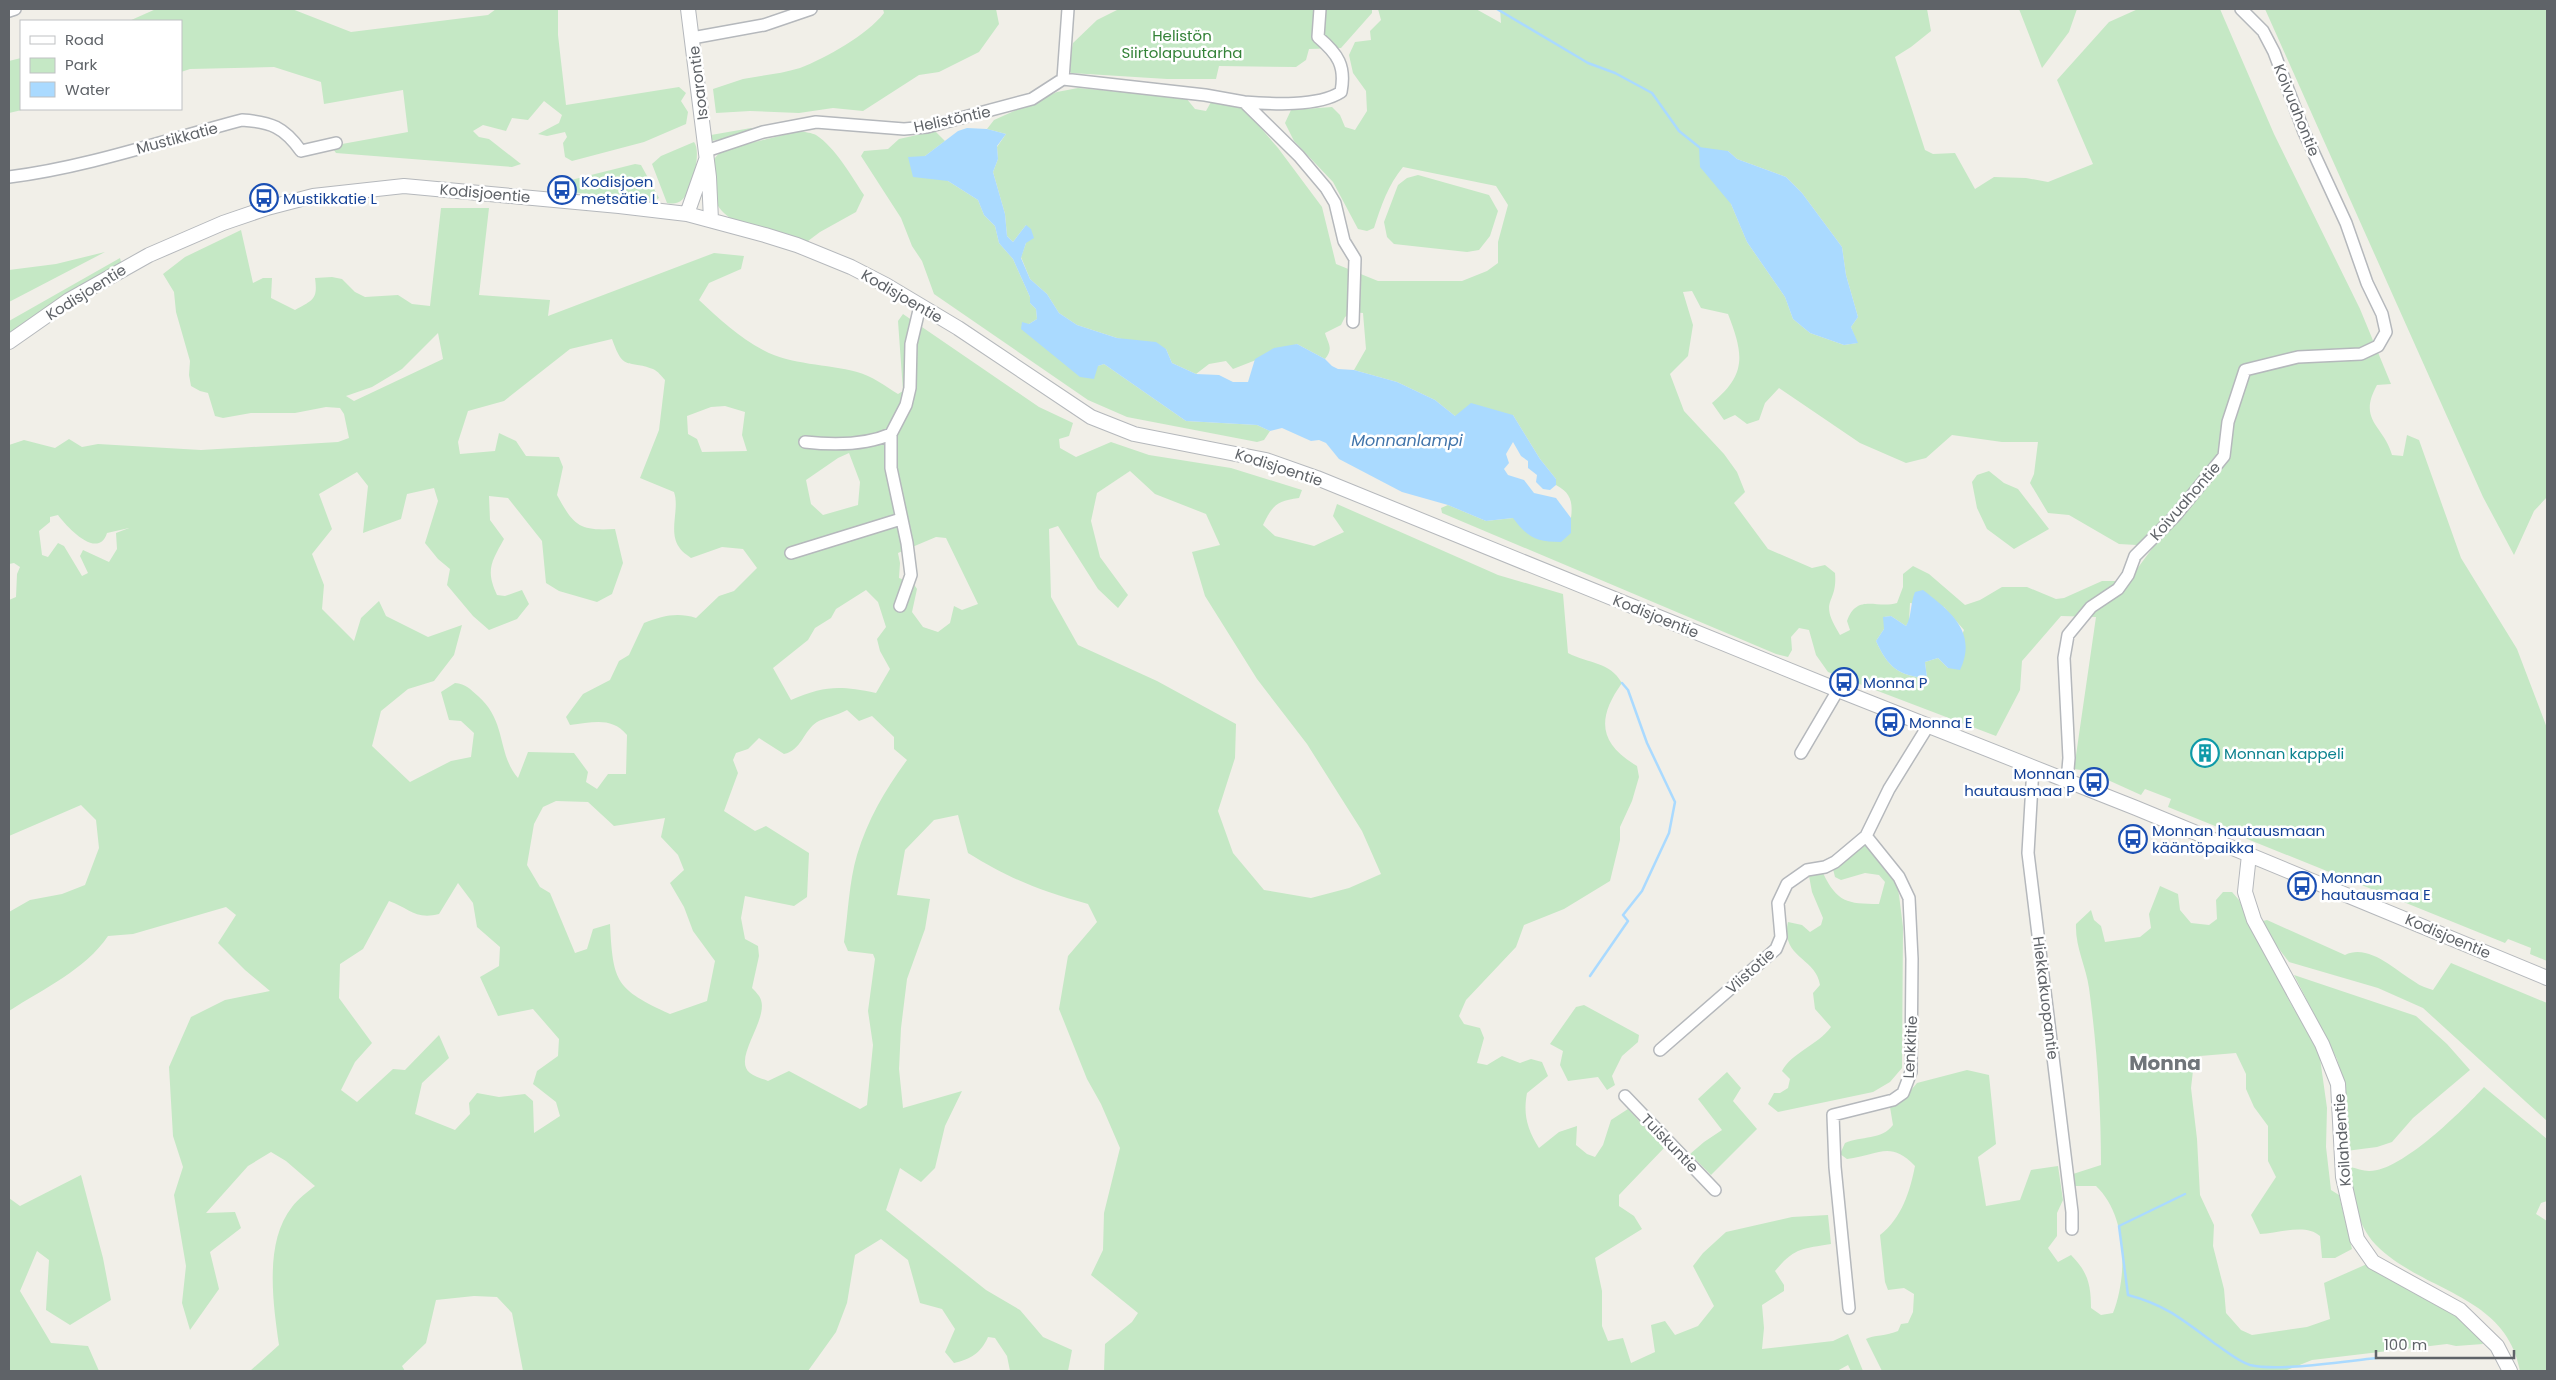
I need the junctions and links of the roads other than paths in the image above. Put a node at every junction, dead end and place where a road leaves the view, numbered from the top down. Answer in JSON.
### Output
{"nodes":[{"id":1,"x":15,"y":9,"type":"edge"},
{"id":2,"x":688,"y":9,"type":"edge"},
{"id":3,"x":812,"y":9,"type":"edge"},
{"id":4,"x":1068,"y":9,"type":"edge"},
{"id":5,"x":1320,"y":9,"type":"edge"},
{"id":6,"x":2241,"y":9,"type":"edge"},
{"id":7,"x":9,"y":11,"type":"edge"},
{"id":8,"x":692,"y":38,"type":"junction"},
{"id":9,"x":1063,"y":79,"type":"junction"},
{"id":10,"x":1244,"y":102,"type":"junction"},
{"id":11,"x":336,"y":143,"type":"dead end"},
{"id":12,"x":706,"y":154,"type":"junction"},
{"id":13,"x":9,"y":177,"type":"edge"},
{"id":14,"x":687,"y":214,"type":"junction"},
{"id":15,"x":712,"y":220,"type":"junction"},
{"id":16,"x":920,"y":306,"type":"junction"},
{"id":17,"x":1353,"y":322,"type":"dead end"},
{"id":18,"x":9,"y":342,"type":"edge"},
{"id":19,"x":891,"y":434,"type":"junction"},
{"id":20,"x":805,"y":442,"type":"dead end"},
{"id":21,"x":902,"y":519,"type":"junction"},
{"id":22,"x":791,"y":553,"type":"dead end"},
{"id":23,"x":900,"y":606,"type":"dead end"},
{"id":24,"x":1838,"y":690,"type":"junction"},
{"id":25,"x":1928,"y":726,"type":"junction"},
{"id":26,"x":1801,"y":753,"type":"dead end"},
{"id":27,"x":2033,"y":767,"type":"junction"},
{"id":28,"x":2067,"y":781,"type":"junction"},
{"id":29,"x":1866,"y":836,"type":"junction"},
{"id":30,"x":2249,"y":854,"type":"junction"},
{"id":31,"x":2547,"y":978,"type":"edge"},
{"id":32,"x":1660,"y":1050,"type":"dead end"},
{"id":33,"x":1625,"y":1096,"type":"dead end"},
{"id":34,"x":1715,"y":1190,"type":"dead end"},
{"id":35,"x":2072,"y":1229,"type":"dead end"},
{"id":36,"x":1849,"y":1308,"type":"dead end"},
{"id":37,"x":2510,"y":1371,"type":"edge"}],
"edges":[{"from":1,"to":7,"type":"street"},
{"from":2,"to":8,"type":"street","name":"Isoarontie"},
{"from":3,"to":8,"type":"street"},
{"from":4,"to":9,"type":"street"},
{"from":5,"to":10,"type":"street"},
{"from":6,"to":28,"type":"street","name":"Koivuahontie"},
{"from":8,"to":12,"type":"street","name":"Isoarontie"},
{"from":9,"to":10,"type":"street"},
{"from":9,"to":12,"type":"street","name":"Helistöntie"},
{"from":10,"to":17,"type":"street"},
{"from":11,"to":13,"type":"street","name":"Mustikkatie"},
{"from":12,"to":14,"type":"street","name":"Isoarontie"},
{"from":12,"to":15,"type":"street","name":"Isoarontie"},
{"from":14,"to":15,"type":"street","name":"Kodisjoentie"},
{"from":14,"to":18,"type":"street","name":"Kodisjoentie"},
{"from":15,"to":16,"type":"street","name":"Kodisjoentie"},
{"from":16,"to":19,"type":"street"},
{"from":16,"to":24,"type":"street","name":"Kodisjoentie"},
{"from":19,"to":20,"type":"street"},
{"from":19,"to":21,"type":"street"},
{"from":21,"to":22,"type":"street"},
{"from":21,"to":23,"type":"street"},
{"from":24,"to":25,"type":"street","name":"Kodisjoentie"},
{"from":24,"to":26,"type":"street"},
{"from":25,"to":27,"type":"street","name":"Kodisjoentie"},
{"from":25,"to":29,"type":"street","name":"Viistotie"},
{"from":27,"to":28,"type":"street","name":"Kodisjoentie"},
{"from":27,"to":35,"type":"street","name":"Hiekkakuopantie"},
{"from":28,"to":30,"type":"street","name":"Kodisjoentie"},
{"from":29,"to":32,"type":"street","name":"Viistotie"},
{"from":29,"to":36,"type":"street","name":"Lenkkitie"},
{"from":30,"to":31,"type":"street","name":"Kodisjoentie"},
{"from":30,"to":37,"type":"street","name":"Koilahdentie"},
{"from":33,"to":34,"type":"street","name":"Tuiskuntie"}]}
